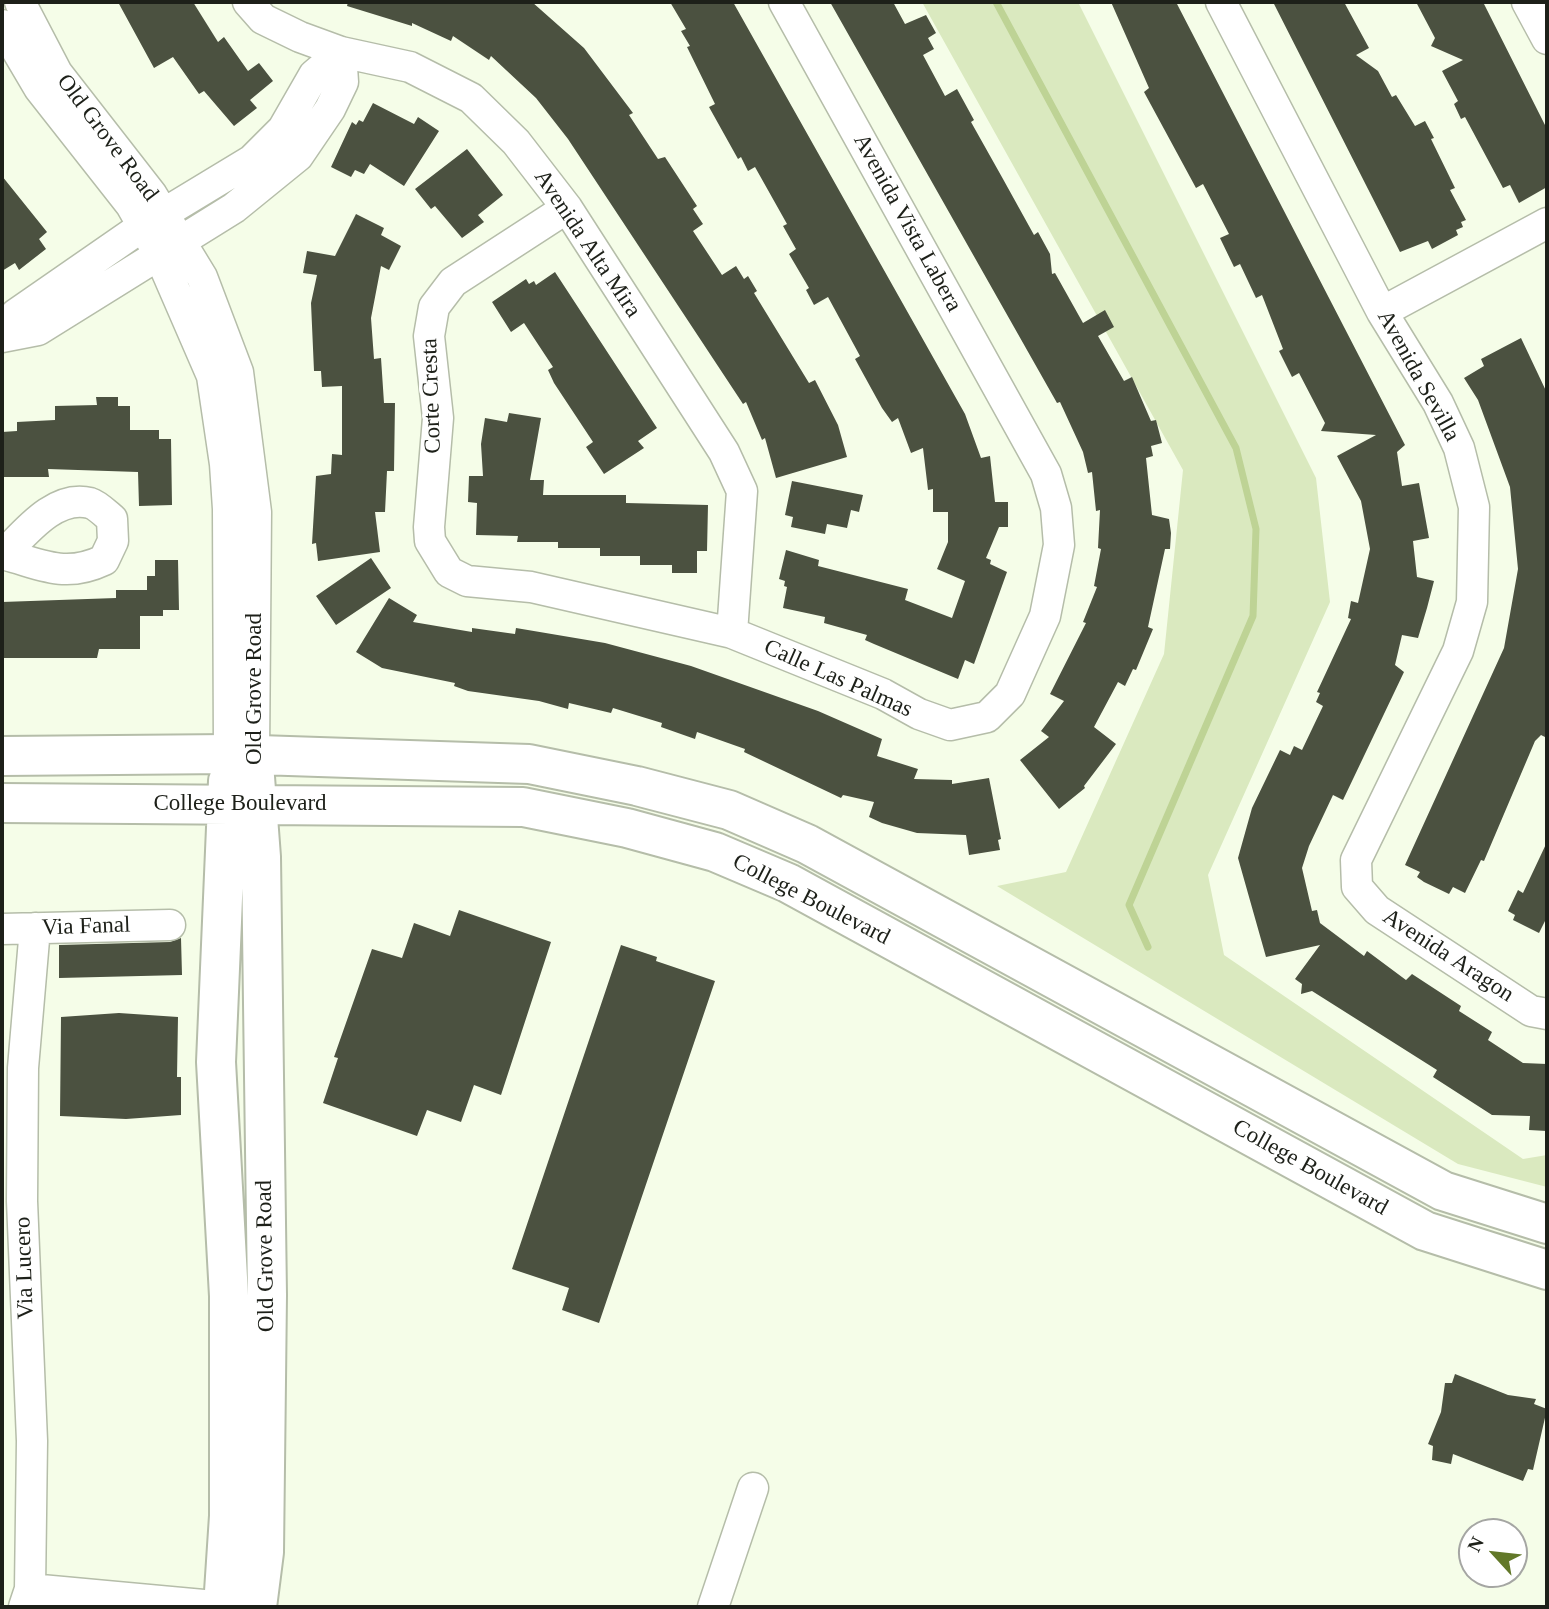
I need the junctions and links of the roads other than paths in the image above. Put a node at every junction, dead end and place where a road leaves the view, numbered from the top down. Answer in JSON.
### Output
{"nodes":[{"id":1,"x":20,"y":2,"type":"edge"},
{"id":2,"x":248,"y":2,"type":"edge"},
{"id":3,"x":784,"y":2,"type":"edge"},
{"id":4,"x":1221,"y":2,"type":"edge"},
{"id":5,"x":1527,"y":2,"type":"edge"},
{"id":6,"x":2,"y":25,"type":"edge"},
{"id":7,"x":1547,"y":38,"type":"edge"},
{"id":8,"x":341,"y":52,"type":"junction"},
{"id":9,"x":567,"y":208,"type":"junction"},
{"id":10,"x":153,"y":220,"type":"junction"},
{"id":11,"x":1547,"y":223,"type":"edge"},
{"id":12,"x":169,"y":248,"type":"junction"},
{"id":13,"x":1382,"y":312,"type":"junction"},
{"id":14,"x":2,"y":329,"type":"edge"},
{"id":15,"x":2,"y":337,"type":"edge"},
{"id":16,"x":1029,"y":444,"type":"joint"},
{"id":17,"x":429,"y":527,"type":"joint"},
{"id":18,"x":732,"y":633,"type":"junction"},
{"id":19,"x":241,"y":754,"type":"junction"},
{"id":20,"x":2,"y":756,"type":"edge"},
{"id":21,"x":2,"y":803,"type":"edge"},
{"id":22,"x":242,"y":804,"type":"junction"},
{"id":23,"x":1357,"y":887,"type":"joint"},
{"id":24,"x":170,"y":925,"type":"dead end"},
{"id":25,"x":35,"y":928,"type":"junction"},
{"id":26,"x":2,"y":929,"type":"edge"},
{"id":27,"x":1547,"y":1014,"type":"edge"},
{"id":28,"x":1547,"y":1224,"type":"edge"},
{"id":29,"x":1547,"y":1270,"type":"edge"},
{"id":30,"x":753,"y":1488,"type":"dead end"},
{"id":31,"x":27,"y":1598,"type":"edge"},
{"id":32,"x":224,"y":1607,"type":"edge"},
{"id":33,"x":257,"y":1607,"type":"edge"},
{"id":34,"x":713,"y":1607,"type":"edge"}],
"edges":[{"from":1,"to":10,"type":"street","name":"Old Grove Road"},
{"from":2,"to":8,"type":"street","name":"Avenida Alta Mira"},
{"from":3,"to":16,"type":"street","name":"Avenida Vista Labera"},
{"from":4,"to":13,"type":"street","name":"Avenida Sevilla"},
{"from":5,"to":7,"type":"street"},
{"from":6,"to":10,"type":"street","name":"Old Grove Road"},
{"from":8,"to":9,"type":"street","name":"Avenida Alta Mira"},
{"from":8,"to":10,"type":"street"},
{"from":8,"to":12,"type":"street"},
{"from":9,"to":17,"type":"street","name":"Corte Cresta"},
{"from":9,"to":18,"type":"street","name":"Avenida Alta Mira"},
{"from":10,"to":12,"type":"street","name":"Old Grove Road"},
{"from":10,"to":14,"type":"street"},
{"from":11,"to":13,"type":"street"},
{"from":12,"to":15,"type":"street"},
{"from":12,"to":19,"type":"street","name":"Old Grove Road"},
{"from":13,"to":23,"type":"street","name":"Avenida Sevilla"},
{"from":16,"to":18,"type":"street","name":"Calle Las Palmas"},
{"from":17,"to":18,"type":"street","name":"Calle Las Palmas"},
{"from":19,"to":20,"type":"main road","name":"College Boulevard"},
{"from":19,"to":22,"type":"main road","name":"Old Grove Road"},
{"from":19,"to":28,"type":"main road","name":"College Boulevard"},
{"from":21,"to":22,"type":"main road","name":"College Boulevard"},
{"from":22,"to":29,"type":"main road","name":"College Boulevard"},
{"from":22,"to":32,"type":"main road","name":"Old Grove Road"},
{"from":22,"to":33,"type":"main road","name":"Old Grove Road"},
{"from":23,"to":27,"type":"street","name":"Avenida Aragon"},
{"from":24,"to":25,"type":"street","name":"Via Fanal"},
{"from":25,"to":26,"type":"street","name":"Via Fanal"},
{"from":25,"to":31,"type":"street","name":"Via Lucero"},
{"from":30,"to":34,"type":"street"},
{"from":31,"to":32,"type":"street"}]}
